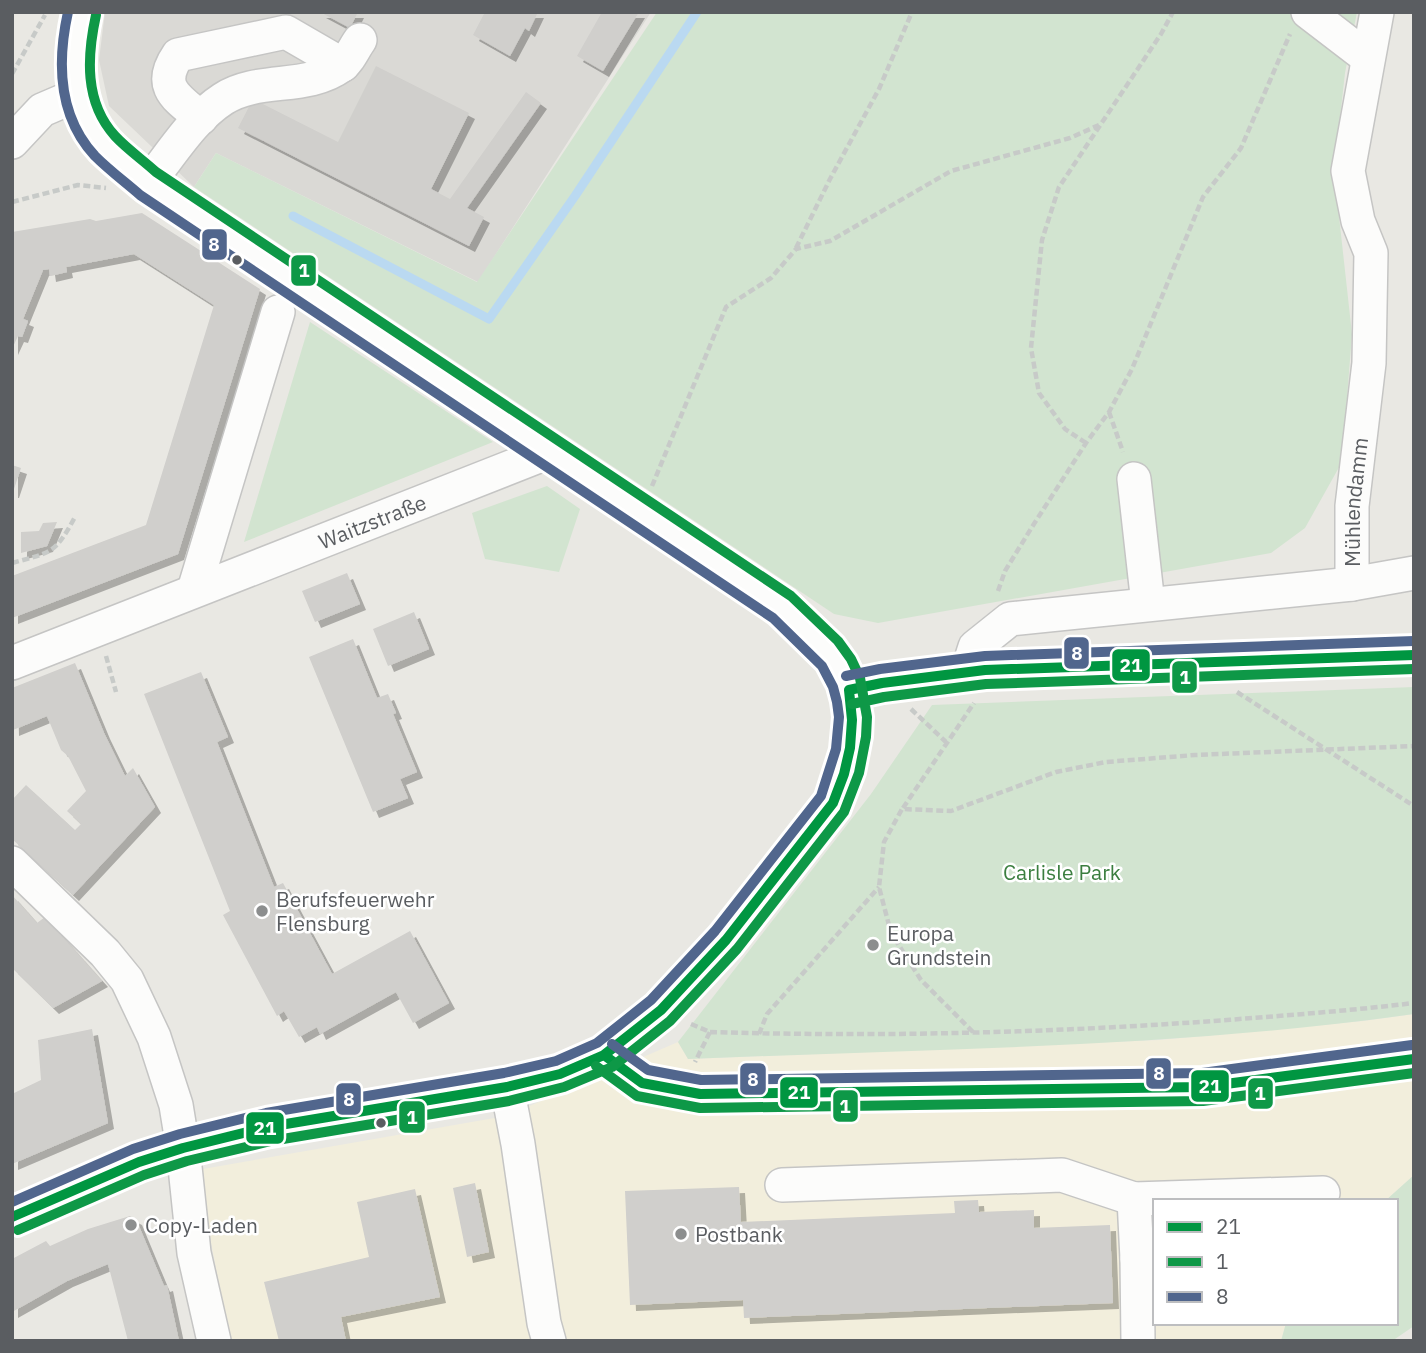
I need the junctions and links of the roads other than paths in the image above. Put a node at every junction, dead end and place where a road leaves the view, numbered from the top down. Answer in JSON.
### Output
{"nodes":[{"id":1,"x":82,"y":12,"type":"edge"},
{"id":2,"x":1377,"y":12,"type":"edge"},
{"id":3,"x":1301,"y":21,"type":"edge"},
{"id":4,"x":1368,"y":58,"type":"junction"},
{"id":5,"x":76,"y":95,"type":"junction"},
{"id":6,"x":201,"y":118,"type":"junction"},
{"id":7,"x":12,"y":142,"type":"edge"},
{"id":8,"x":148,"y":183,"type":"junction"},
{"id":9,"x":278,"y":312,"type":"dead end"},
{"id":10,"x":549,"y":452,"type":"junction"},
{"id":11,"x":1135,"y":479,"type":"road end"},
{"id":12,"x":1414,"y":573,"type":"edge"},
{"id":13,"x":1352,"y":583,"type":"junction"},
{"id":14,"x":194,"y":590,"type":"junction"},
{"id":15,"x":1148,"y":604,"type":"junction"},
{"id":16,"x":1414,"y":654,"type":"edge"},
{"id":17,"x":12,"y":663,"type":"edge"},
{"id":18,"x":976,"y":671,"type":"junction"},
{"id":19,"x":849,"y":690,"type":"junction"},
{"id":20,"x":12,"y":863,"type":"edge"},
{"id":21,"x":604,"y":1055,"type":"junction"},
{"id":22,"x":1414,"y":1059,"type":"edge"},
{"id":23,"x":507,"y":1087,"type":"junction"},
{"id":24,"x":183,"y":1147,"type":"junction"},
{"id":25,"x":782,"y":1185,"type":"dead end"},
{"id":26,"x":1323,"y":1192,"type":"dead end"},
{"id":27,"x":1134,"y":1199,"type":"junction"},
{"id":28,"x":12,"y":1217,"type":"edge"},
{"id":29,"x":1146,"y":1259,"type":"edge"},
{"id":30,"x":214,"y":1341,"type":"edge"},
{"id":31,"x":549,"y":1341,"type":"edge"},
{"id":32,"x":1138,"y":1341,"type":"edge"}],
"edges":[{"from":1,"to":5,"type":"street"},
{"from":2,"to":4,"type":"street","name":"Mühlendamm"},
{"from":3,"to":4,"type":"street"},
{"from":4,"to":13,"type":"street","name":"Mühlendamm"},
{"from":5,"to":7,"type":"street"},
{"from":5,"to":8,"type":"street"},
{"from":6,"to":6,"type":"street"},
{"from":6,"to":8,"type":"street"},
{"from":8,"to":10,"type":"street"},
{"from":9,"to":14,"type":"street"},
{"from":10,"to":14,"type":"street","name":"Waitzstraße"},
{"from":10,"to":19,"type":"street"},
{"from":11,"to":15,"type":"street"},
{"from":12,"to":13,"type":"street"},
{"from":13,"to":15,"type":"street","name":"Mühlendamm"},
{"from":14,"to":17,"type":"street","name":"Waitzstraße"},
{"from":15,"to":18,"type":"street","name":"Mühlendamm"},
{"from":16,"to":18,"type":"street"},
{"from":18,"to":19,"type":"street"},
{"from":19,"to":21,"type":"street"},
{"from":20,"to":24,"type":"street"},
{"from":21,"to":22,"type":"street"},
{"from":21,"to":23,"type":"street"},
{"from":23,"to":24,"type":"street"},
{"from":23,"to":31,"type":"street"},
{"from":24,"to":28,"type":"street"},
{"from":24,"to":30,"type":"street"},
{"from":25,"to":27,"type":"street"},
{"from":26,"to":27,"type":"street"},
{"from":27,"to":29,"type":"street"},
{"from":29,"to":32,"type":"street"}]}
